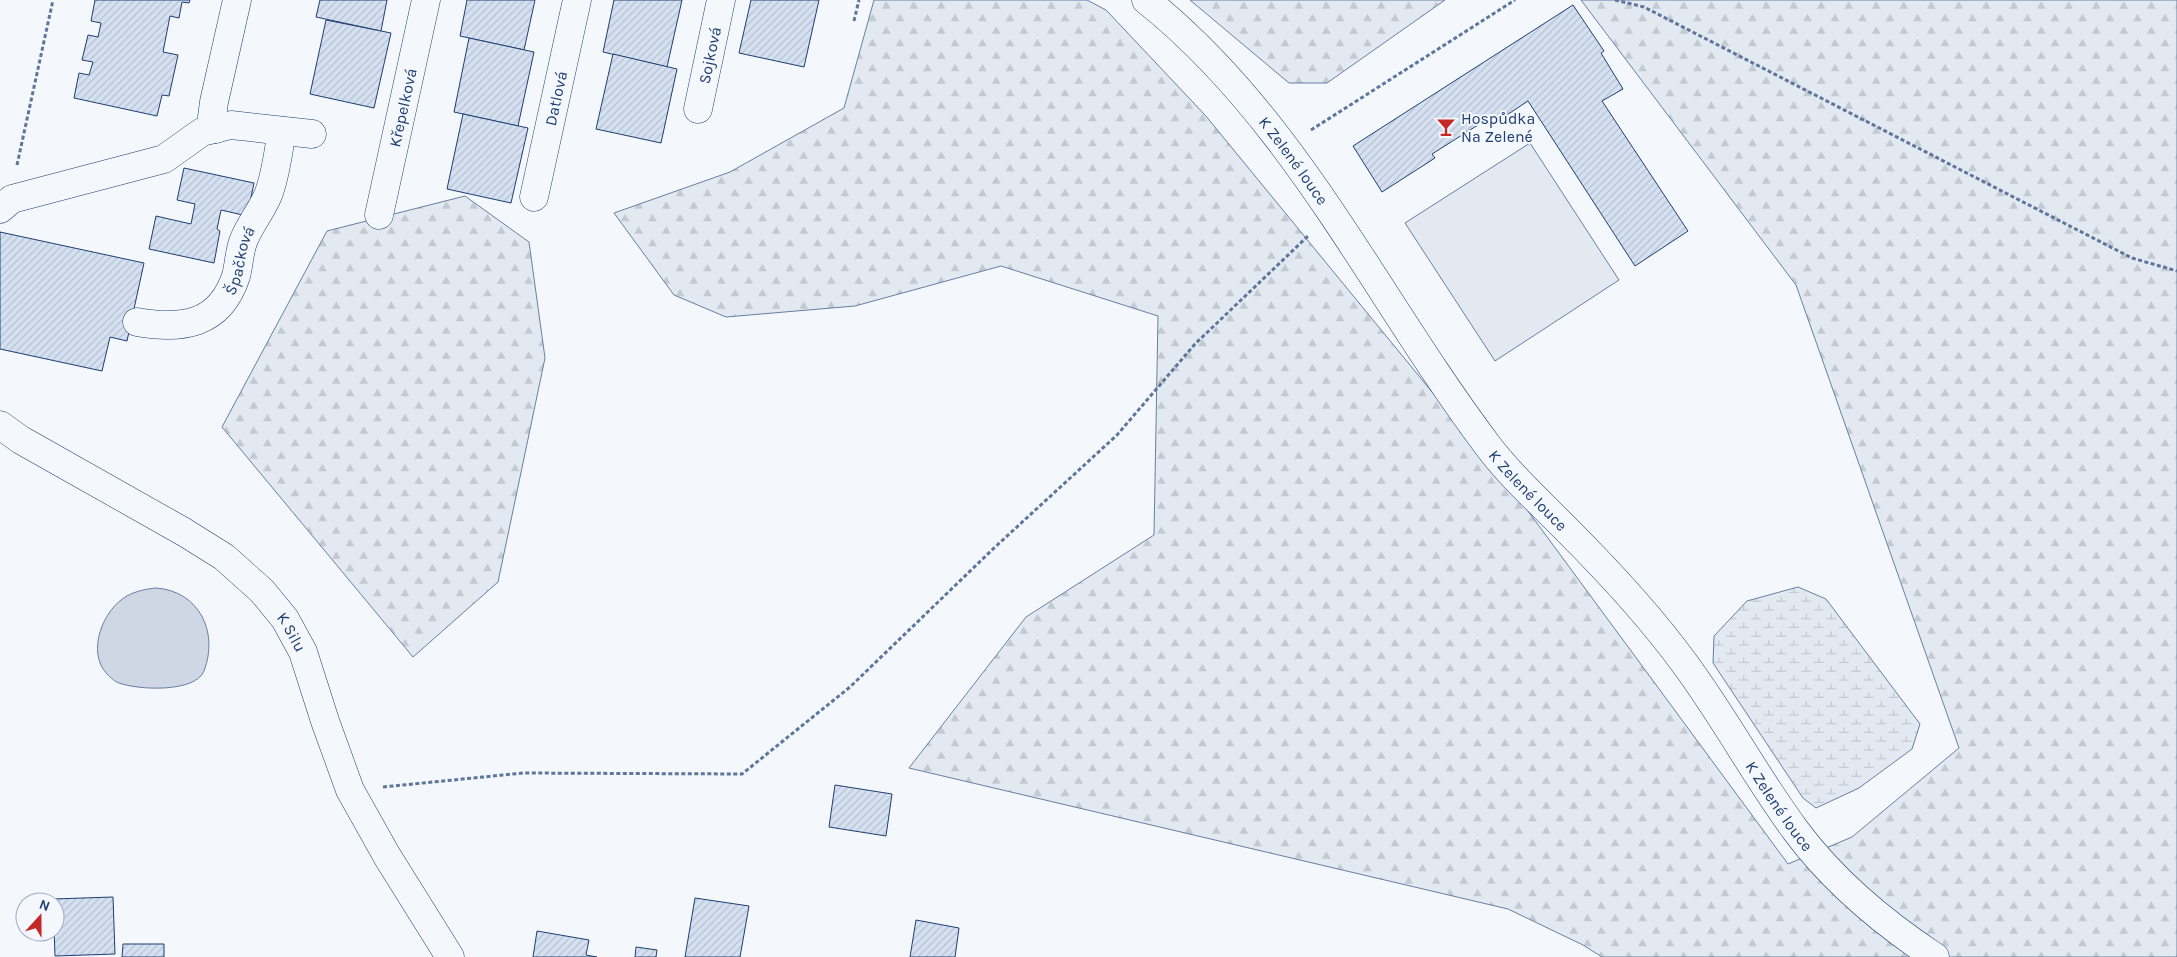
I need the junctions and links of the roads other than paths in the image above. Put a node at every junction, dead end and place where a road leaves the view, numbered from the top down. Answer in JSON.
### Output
{"nodes":[{"id":1,"x":237,"y":0,"type":"edge"},
{"id":2,"x":426,"y":0,"type":"edge"},
{"id":3,"x":577,"y":0,"type":"edge"},
{"id":4,"x":721,"y":0,"type":"edge"},
{"id":5,"x":1146,"y":0,"type":"edge"},
{"id":6,"x":698,"y":109,"type":"dead end"},
{"id":7,"x":216,"y":129,"type":"junction"},
{"id":8,"x":282,"y":131,"type":"junction"},
{"id":9,"x":312,"y":134,"type":"dead end"},
{"id":10,"x":534,"y":197,"type":"dead end"},
{"id":11,"x":6,"y":204,"type":"edge"},
{"id":12,"x":379,"y":215,"type":"dead end"},
{"id":13,"x":137,"y":322,"type":"dead end"},
{"id":14,"x":0,"y":425,"type":"edge"},
{"id":15,"x":450,"y":957,"type":"edge"},
{"id":16,"x":1934,"y":957,"type":"edge"}],
"edges":[{"from":1,"to":7,"type":"street"},
{"from":2,"to":12,"type":"street","name":"Křepelková"},
{"from":3,"to":10,"type":"street","name":"Datlová"},
{"from":4,"to":6,"type":"street","name":"Sojková"},
{"from":5,"to":16,"type":"street","name":"K Zelené louce"},
{"from":7,"to":8,"type":"street"},
{"from":7,"to":11,"type":"street"},
{"from":8,"to":9,"type":"street"},
{"from":8,"to":13,"type":"street","name":"Špačková"},
{"from":14,"to":15,"type":"street","name":"K Silu"}]}
